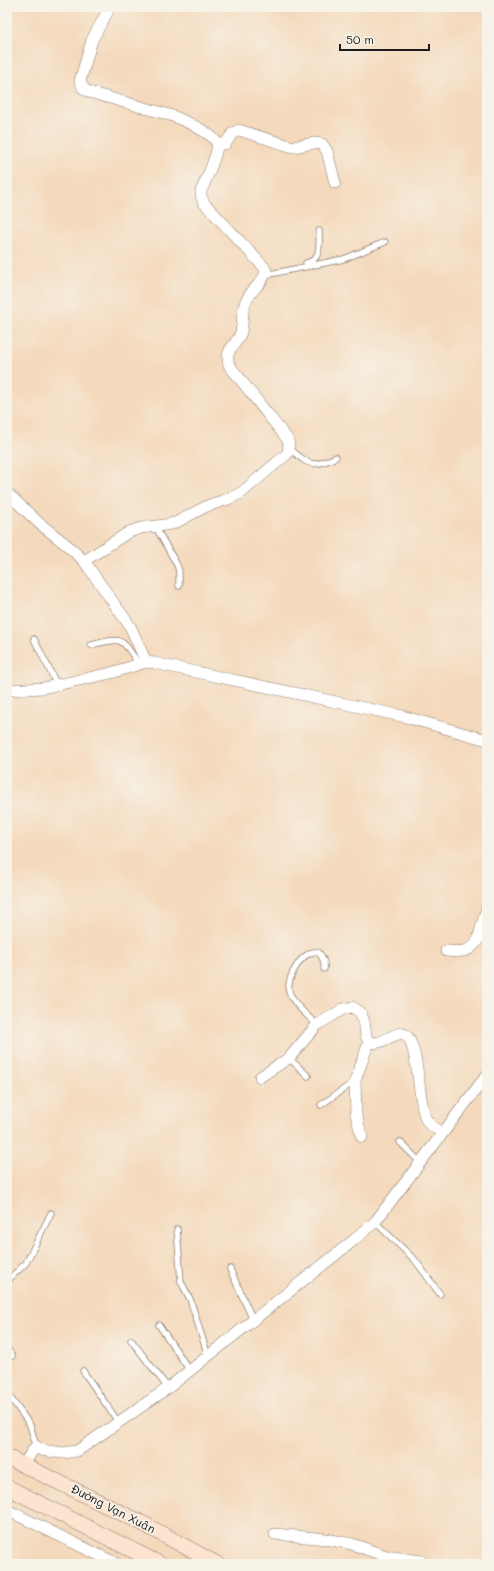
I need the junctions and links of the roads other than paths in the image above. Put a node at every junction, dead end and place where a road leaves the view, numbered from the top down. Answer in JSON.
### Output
{"nodes":[{"id":1,"x":110,"y":7,"type":"edge"},
{"id":2,"x":217,"y":144,"type":"junction"},
{"id":3,"x":335,"y":183,"type":"dead end"},
{"id":4,"x":319,"y":231,"type":"dead end"},
{"id":5,"x":385,"y":242,"type":"dead end"},
{"id":6,"x":266,"y":273,"type":"junction"},
{"id":7,"x":289,"y":448,"type":"junction"},
{"id":8,"x":336,"y":457,"type":"dead end"},
{"id":9,"x":7,"y":493,"type":"edge"},
{"id":10,"x":155,"y":526,"type":"junction"},
{"id":11,"x":84,"y":561,"type":"junction"},
{"id":12,"x":179,"y":586,"type":"dead end"},
{"id":13,"x":34,"y":640,"type":"dead end"},
{"id":14,"x":92,"y":645,"type":"dead end"},
{"id":15,"x":142,"y":663,"type":"junction"},
{"id":16,"x":57,"y":685,"type":"junction"},
{"id":17,"x":7,"y":690,"type":"edge"},
{"id":18,"x":487,"y":740,"type":"edge"},
{"id":19,"x":487,"y":907,"type":"edge"},
{"id":20,"x":446,"y":951,"type":"dead end"},
{"id":21,"x":324,"y":969,"type":"dead end"},
{"id":22,"x":317,"y":1025,"type":"junction"},
{"id":23,"x":369,"y":1042,"type":"junction"},
{"id":24,"x":289,"y":1058,"type":"junction"},
{"id":25,"x":487,"y":1075,"type":"edge"},
{"id":26,"x":308,"y":1076,"type":"dead end"},
{"id":27,"x":260,"y":1078,"type":"dead end"},
{"id":28,"x":355,"y":1081,"type":"junction"},
{"id":29,"x":322,"y":1105,"type":"dead end"},
{"id":30,"x":442,"y":1132,"type":"junction"},
{"id":31,"x":362,"y":1137,"type":"dead end"},
{"id":32,"x":400,"y":1142,"type":"dead end"},
{"id":33,"x":420,"y":1162,"type":"junction"},
{"id":34,"x":51,"y":1213,"type":"dead end"},
{"id":35,"x":375,"y":1222,"type":"junction"},
{"id":36,"x":177,"y":1229,"type":"dead end"},
{"id":37,"x":230,"y":1269,"type":"dead end"},
{"id":38,"x":7,"y":1281,"type":"edge"},
{"id":39,"x":440,"y":1294,"type":"dead end"},
{"id":40,"x":254,"y":1320,"type":"junction"},
{"id":41,"x":159,"y":1325,"type":"dead end"},
{"id":42,"x":131,"y":1340,"type":"dead end"},
{"id":43,"x":7,"y":1348,"type":"edge"},
{"id":44,"x":12,"y":1356,"type":"dead end"},
{"id":45,"x":208,"y":1356,"type":"junction"},
{"id":46,"x":83,"y":1371,"type":"dead end"},
{"id":47,"x":190,"y":1371,"type":"junction"},
{"id":48,"x":168,"y":1388,"type":"junction"},
{"id":49,"x":7,"y":1393,"type":"edge"},
{"id":50,"x":119,"y":1423,"type":"junction"},
{"id":51,"x":36,"y":1446,"type":"junction"},
{"id":52,"x":7,"y":1457,"type":"edge"},
{"id":53,"x":24,"y":1465,"type":"junction"},
{"id":54,"x":7,"y":1487,"type":"edge"},
{"id":55,"x":7,"y":1510,"type":"edge"},
{"id":56,"x":275,"y":1534,"type":"dead end"},
{"id":57,"x":117,"y":1564,"type":"edge"},
{"id":58,"x":160,"y":1564,"type":"edge"},
{"id":59,"x":217,"y":1564,"type":"edge"},
{"id":60,"x":425,"y":1564,"type":"edge"}],
"edges":[{"from":1,"to":2,"type":"street"},
{"from":2,"to":3,"type":"street"},
{"from":2,"to":6,"type":"street"},
{"from":4,"to":6,"type":"lane"},
{"from":5,"to":6,"type":"lane"},
{"from":6,"to":7,"type":"street"},
{"from":7,"to":8,"type":"lane"},
{"from":7,"to":10,"type":"street"},
{"from":9,"to":11,"type":"street"},
{"from":10,"to":11,"type":"street"},
{"from":10,"to":12,"type":"lane"},
{"from":11,"to":15,"type":"street"},
{"from":13,"to":16,"type":"lane"},
{"from":14,"to":15,"type":"lane"},
{"from":15,"to":16,"type":"street"},
{"from":15,"to":18,"type":"street"},
{"from":16,"to":17,"type":"street"},
{"from":19,"to":20,"type":"street"},
{"from":21,"to":22,"type":"lane"},
{"from":22,"to":23,"type":"street"},
{"from":22,"to":24,"type":"street"},
{"from":23,"to":28,"type":"street"},
{"from":23,"to":30,"type":"street"},
{"from":24,"to":26,"type":"lane"},
{"from":24,"to":27,"type":"street"},
{"from":25,"to":30,"type":"street"},
{"from":28,"to":29,"type":"lane"},
{"from":28,"to":31,"type":"street"},
{"from":30,"to":33,"type":"street"},
{"from":32,"to":33,"type":"lane"},
{"from":33,"to":35,"type":"street"},
{"from":34,"to":38,"type":"lane"},
{"from":35,"to":39,"type":"lane"},
{"from":35,"to":40,"type":"street"},
{"from":36,"to":45,"type":"lane"},
{"from":37,"to":40,"type":"lane"},
{"from":40,"to":45,"type":"street"},
{"from":41,"to":47,"type":"lane"},
{"from":42,"to":48,"type":"lane"},
{"from":43,"to":44,"type":"lane"},
{"from":45,"to":47,"type":"street"},
{"from":46,"to":50,"type":"lane"},
{"from":47,"to":48,"type":"street"},
{"from":48,"to":50,"type":"street"},
{"from":49,"to":51,"type":"lane"},
{"from":50,"to":51,"type":"street"},
{"from":51,"to":53,"type":"street"},
{"from":52,"to":53,"type":"main road","name":"Đường Vạn Xuân"},
{"from":53,"to":59,"type":"main road","name":"Đường Vạn Xuân"},
{"from":54,"to":58,"type":"main road"},
{"from":55,"to":57,"type":"street"},
{"from":56,"to":60,"type":"street"}]}
